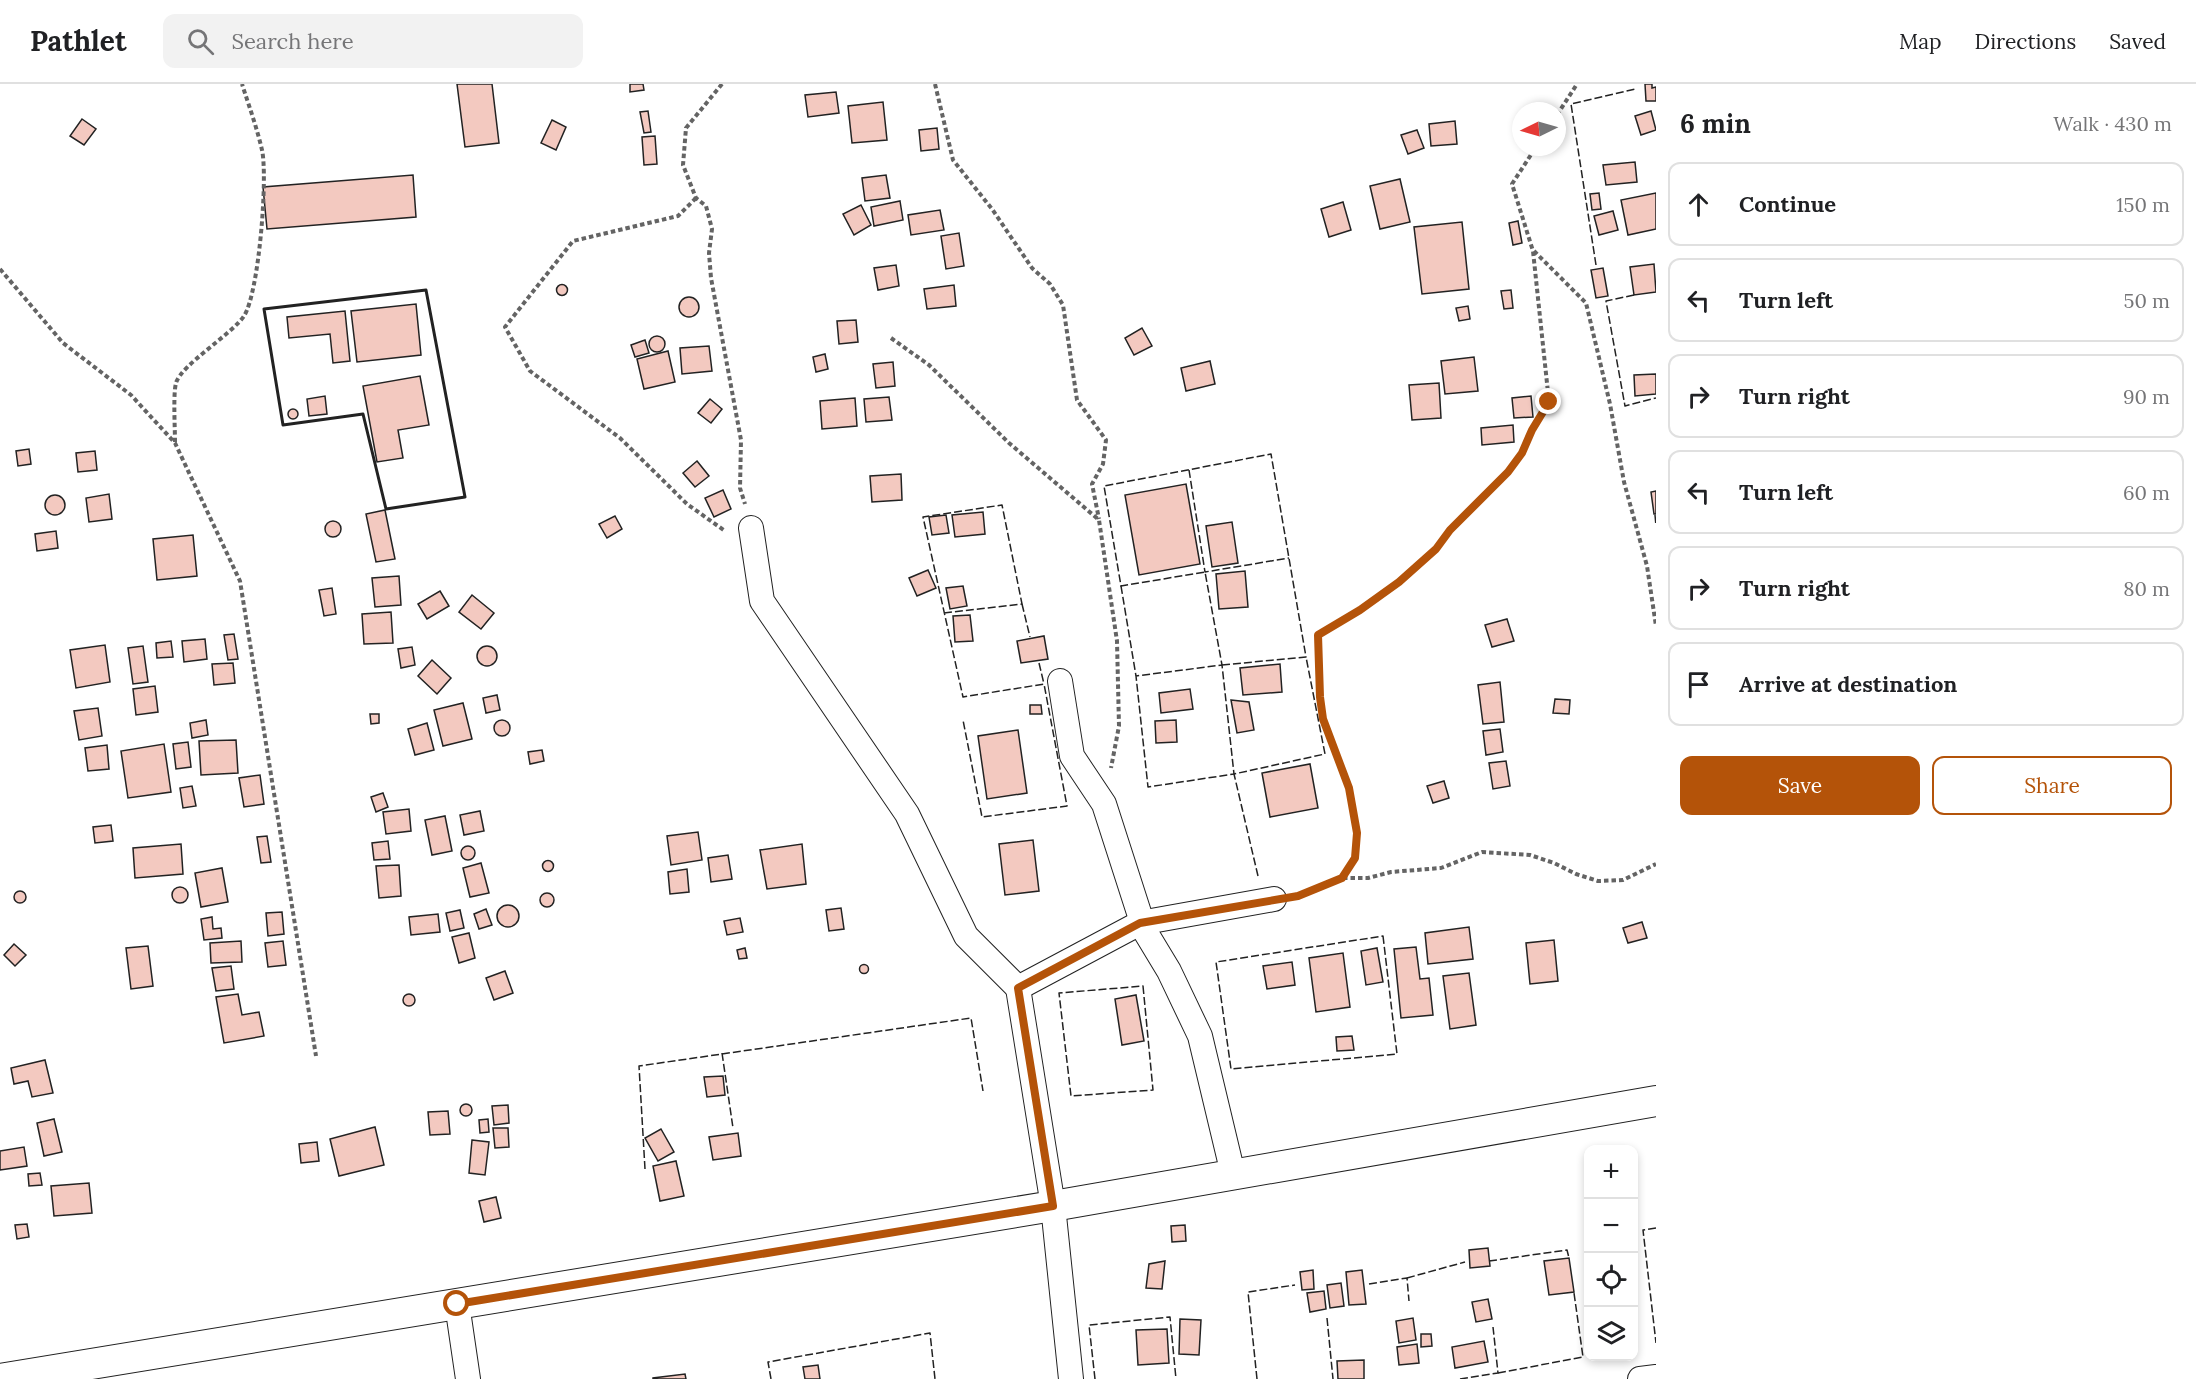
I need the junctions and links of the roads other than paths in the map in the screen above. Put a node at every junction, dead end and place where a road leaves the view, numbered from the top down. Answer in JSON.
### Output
{"nodes":[{"id":1,"x":752,"y":540,"type":"road end"},
{"id":2,"x":1060,"y":681,"type":"dead end"},
{"id":3,"x":1274,"y":899,"type":"road end"},
{"id":4,"x":1140,"y":923,"type":"junction"},
{"id":5,"x":1018,"y":988,"type":"junction"},
{"id":6,"x":1656,"y":1101,"type":"edge"},
{"id":7,"x":1233,"y":1174,"type":"junction"},
{"id":8,"x":1053,"y":1206,"type":"junction"},
{"id":9,"x":457,"y":1304,"type":"junction"},
{"id":10,"x":1656,"y":1377,"type":"edge"},
{"id":11,"x":0,"y":1379,"type":"edge"},
{"id":12,"x":468,"y":1379,"type":"edge"},
{"id":13,"x":1071,"y":1379,"type":"edge"},
{"id":14,"x":1640,"y":1379,"type":"edge"}],
"edges":[{"from":1,"to":5,"type":"street"},
{"from":2,"to":4,"type":"street"},
{"from":3,"to":4,"type":"street"},
{"from":4,"to":5,"type":"street"},
{"from":4,"to":7,"type":"street"},
{"from":5,"to":8,"type":"street"},
{"from":6,"to":7,"type":"street"},
{"from":7,"to":8,"type":"street"},
{"from":8,"to":9,"type":"street"},
{"from":8,"to":13,"type":"street"},
{"from":9,"to":11,"type":"street"},
{"from":9,"to":12,"type":"street"},
{"from":10,"to":14,"type":"street"}]}
